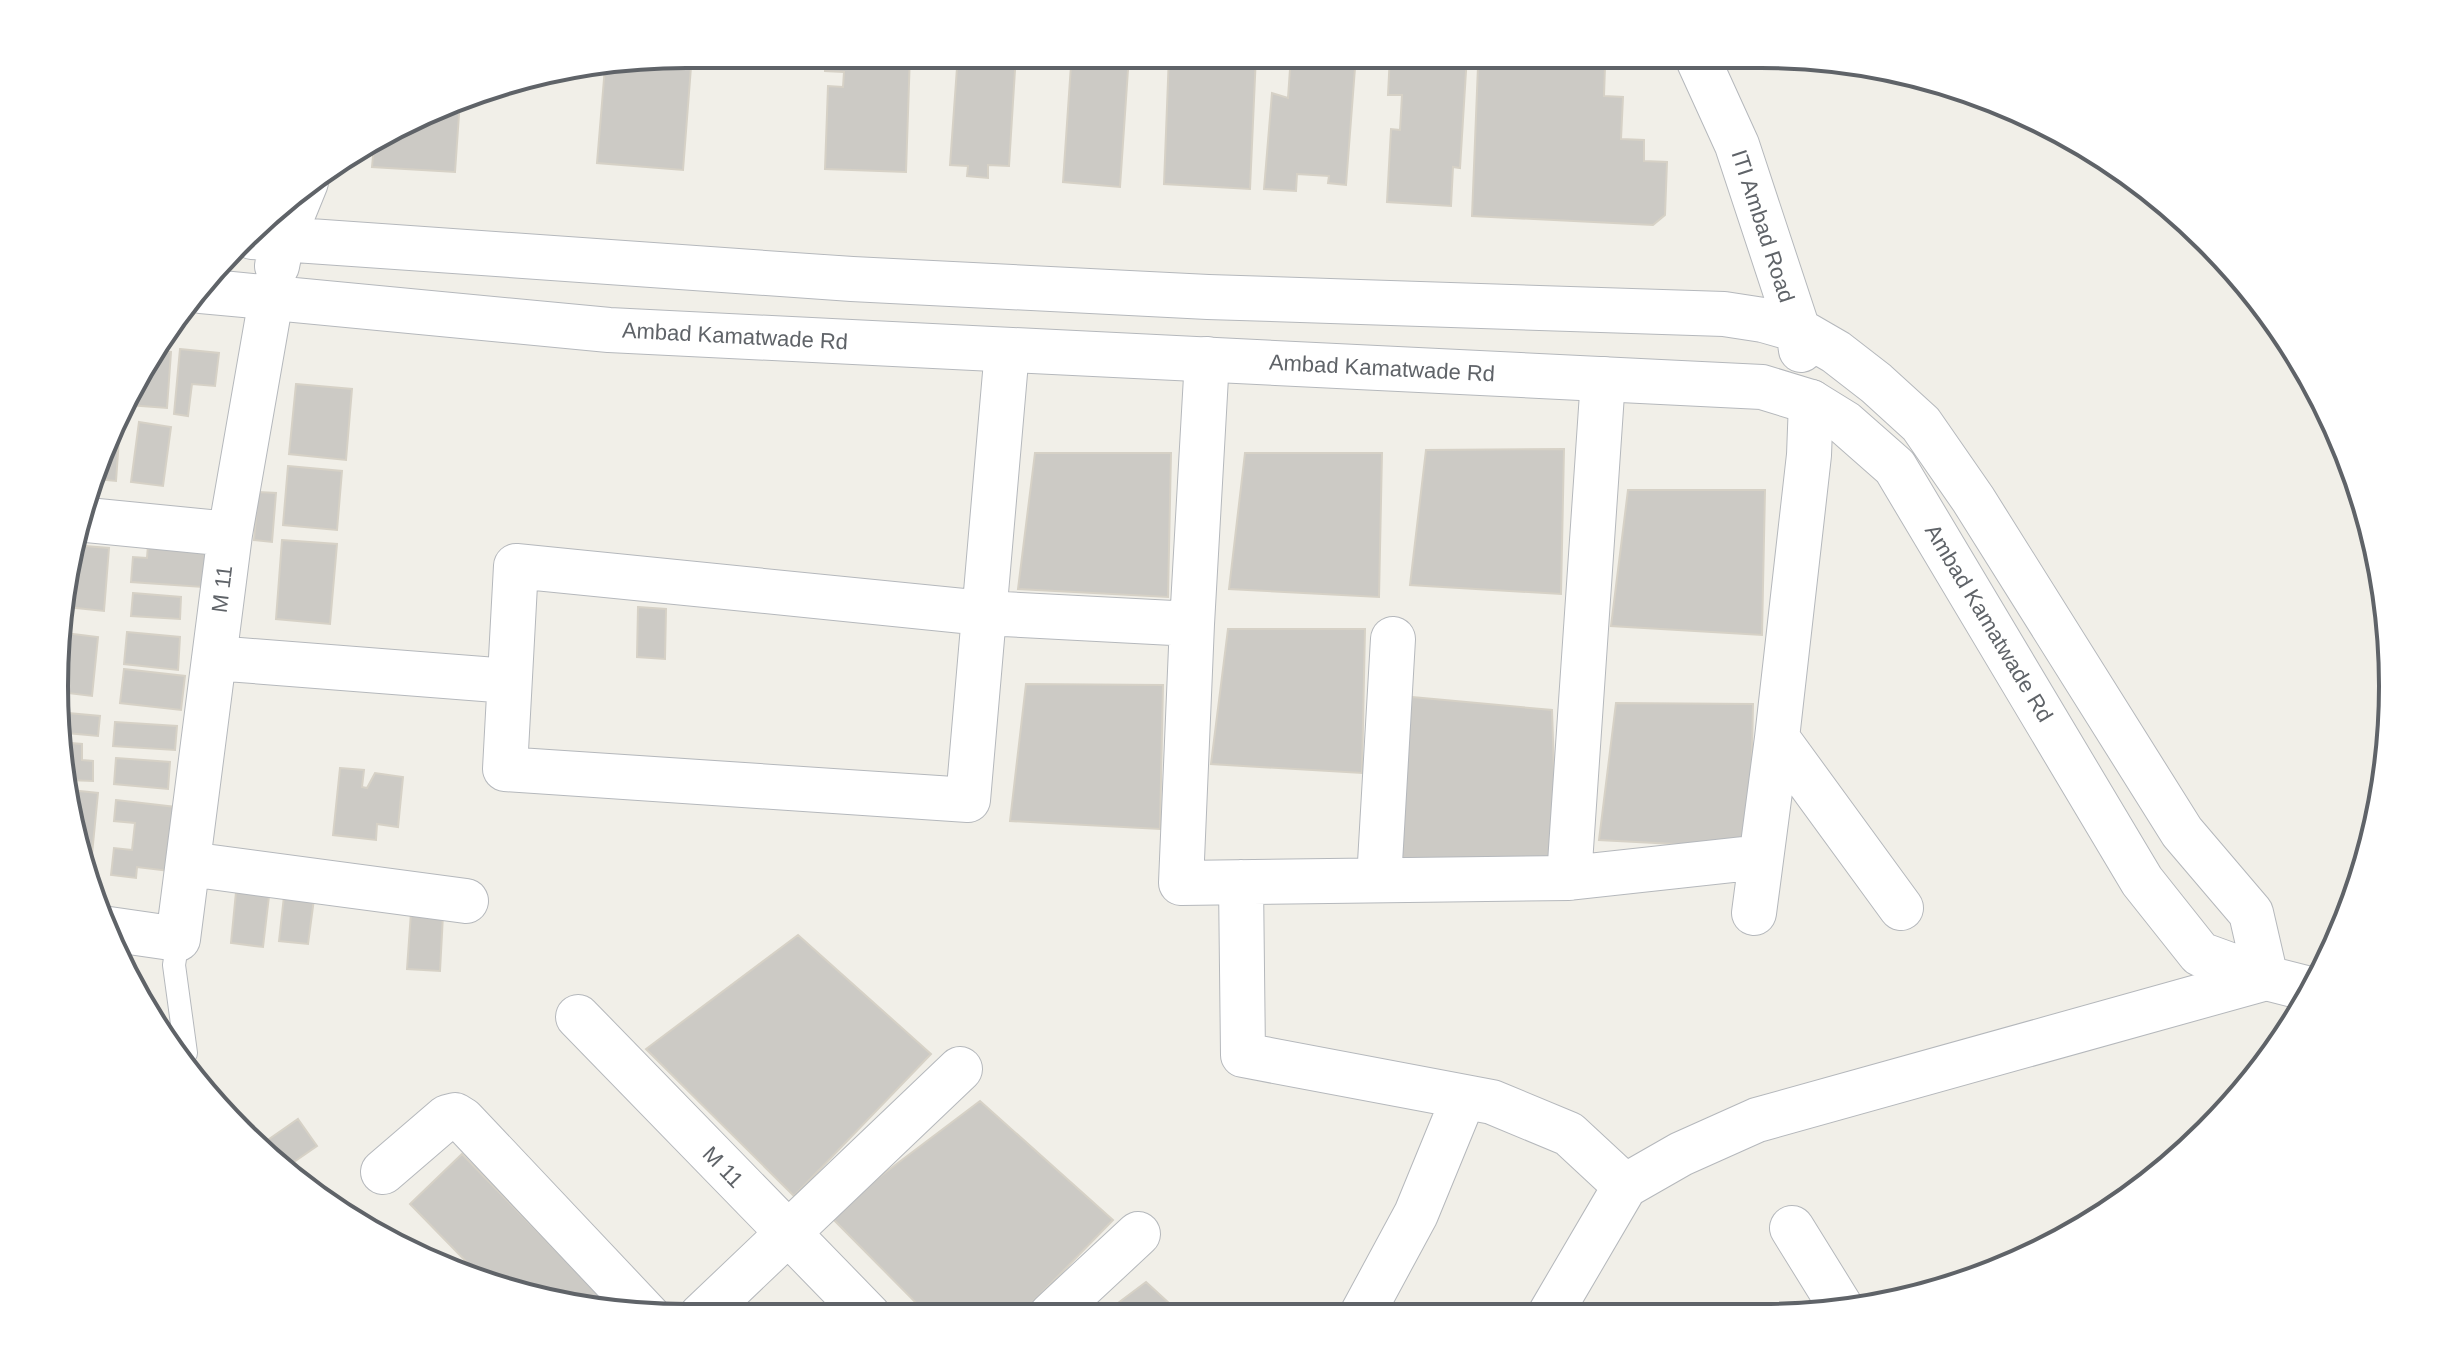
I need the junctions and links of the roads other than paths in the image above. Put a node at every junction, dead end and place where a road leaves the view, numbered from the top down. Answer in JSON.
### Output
{"nodes":[{"id":1,"x":1702,"y":68,"type":"edge"},
{"id":2,"x":280,"y":220,"type":"edge"},
{"id":3,"x":267,"y":239,"type":"edge"},
{"id":4,"x":210,"y":292,"type":"edge"},
{"id":5,"x":271,"y":299,"type":"junction"},
{"id":6,"x":1798,"y":330,"type":"junction"},
{"id":7,"x":1007,"y":350,"type":"junction"},
{"id":8,"x":1207,"y":359,"type":"junction"},
{"id":9,"x":1603,"y":379,"type":"junction"},
{"id":10,"x":1811,"y":402,"type":"junction"},
{"id":11,"x":1946,"y":461,"type":"junction"},
{"id":12,"x":1907,"y":487,"type":"junction"},
{"id":13,"x":91,"y":520,"type":"edge"},
{"id":14,"x":230,"y":534,"type":"junction"},
{"id":15,"x":983,"y":613,"type":"junction"},
{"id":16,"x":1192,"y":624,"type":"junction"},
{"id":17,"x":1393,"y":639,"type":"dead end"},
{"id":18,"x":214,"y":658,"type":"junction"},
{"id":19,"x":509,"y":681,"type":"junction"},
{"id":20,"x":1777,"y":738,"type":"junction"},
{"id":21,"x":1761,"y":857,"type":"junction"},
{"id":22,"x":189,"y":864,"type":"junction"},
{"id":23,"x":1569,"y":878,"type":"junction"},
{"id":24,"x":1379,"y":880,"type":"junction"},
{"id":25,"x":1241,"y":882,"type":"junction"},
{"id":26,"x":466,"y":901,"type":"dead end"},
{"id":27,"x":1901,"y":908,"type":"dead end"},
{"id":28,"x":1754,"y":913,"type":"dead end"},
{"id":29,"x":119,"y":930,"type":"edge"},
{"id":30,"x":178,"y":939,"type":"junction"},
{"id":31,"x":2266,"y":978,"type":"junction"},
{"id":32,"x":2300,"y":987,"type":"edge"},
{"id":33,"x":578,"y":1017,"type":"dead end"},
{"id":34,"x":185,"y":1047,"type":"edge"},
{"id":35,"x":960,"y":1069,"type":"dead end"},
{"id":36,"x":1464,"y":1097,"type":"junction"},
{"id":37,"x":383,"y":1172,"type":"dead end"},
{"id":38,"x":1625,"y":1186,"type":"junction"},
{"id":39,"x":1792,"y":1228,"type":"dead end"},
{"id":40,"x":788,"y":1234,"type":"junction"},
{"id":41,"x":1138,"y":1234,"type":"dead end"},
{"id":42,"x":1836,"y":1300,"type":"edge"},
{"id":43,"x":635,"y":1302,"type":"edge"},
{"id":44,"x":714,"y":1304,"type":"edge"},
{"id":45,"x":857,"y":1304,"type":"edge"},
{"id":46,"x":1063,"y":1304,"type":"edge"},
{"id":47,"x":1367,"y":1304,"type":"edge"},
{"id":48,"x":1556,"y":1304,"type":"edge"}],
"edges":[{"from":1,"to":6,"type":"street","name":"ITI Ambad Road"},
{"from":2,"to":3,"type":"street","name":"M 11"},
{"from":3,"to":5,"type":"street","name":"M 11"},
{"from":3,"to":6,"type":"street"},
{"from":4,"to":5,"type":"street","name":"Ambad Kamatwade Rd"},
{"from":5,"to":7,"type":"street","name":"Ambad Kamatwade Rd"},
{"from":5,"to":14,"type":"street","name":"M 11"},
{"from":6,"to":10,"type":"street","name":"ITI Ambad Road"},
{"from":6,"to":11,"type":"street"},
{"from":7,"to":8,"type":"street","name":"Ambad Kamatwade Rd"},
{"from":7,"to":15,"type":"street"},
{"from":8,"to":9,"type":"street","name":"Ambad Kamatwade Rd"},
{"from":8,"to":16,"type":"street"},
{"from":9,"to":10,"type":"street","name":"Ambad Kamatwade Rd"},
{"from":9,"to":23,"type":"street"},
{"from":10,"to":12,"type":"street","name":"Ambad Kamatwade Rd"},
{"from":10,"to":20,"type":"street","name":"ITI Ambad Road"},
{"from":11,"to":12,"type":"street"},
{"from":11,"to":31,"type":"street"},
{"from":12,"to":31,"type":"street","name":"Ambad Kamatwade Rd"},
{"from":13,"to":14,"type":"street"},
{"from":14,"to":18,"type":"street","name":"M 11"},
{"from":15,"to":16,"type":"street"},
{"from":15,"to":19,"type":"street"},
{"from":15,"to":19,"type":"street"},
{"from":16,"to":25,"type":"street"},
{"from":17,"to":24,"type":"street"},
{"from":18,"to":19,"type":"street"},
{"from":18,"to":22,"type":"street","name":"M 11"},
{"from":20,"to":21,"type":"street","name":"ITI Ambad Road"},
{"from":20,"to":27,"type":"street"},
{"from":21,"to":23,"type":"street"},
{"from":21,"to":28,"type":"street","name":"ITI Ambad Road"},
{"from":22,"to":26,"type":"street"},
{"from":22,"to":30,"type":"street","name":"M 11"},
{"from":23,"to":24,"type":"street"},
{"from":24,"to":25,"type":"street"},
{"from":25,"to":36,"type":"street"},
{"from":29,"to":30,"type":"street"},
{"from":30,"to":34,"type":"lane"},
{"from":31,"to":32,"type":"street","name":"Ambad Kamatwade Rd"},
{"from":31,"to":38,"type":"street"},
{"from":33,"to":40,"type":"street","name":"M 11"},
{"from":35,"to":40,"type":"street"},
{"from":36,"to":38,"type":"street"},
{"from":36,"to":47,"type":"street"},
{"from":37,"to":43,"type":"street"},
{"from":38,"to":48,"type":"street"},
{"from":39,"to":42,"type":"street"},
{"from":40,"to":44,"type":"street"},
{"from":40,"to":45,"type":"street","name":"M 11"},
{"from":41,"to":46,"type":"street"}]}
